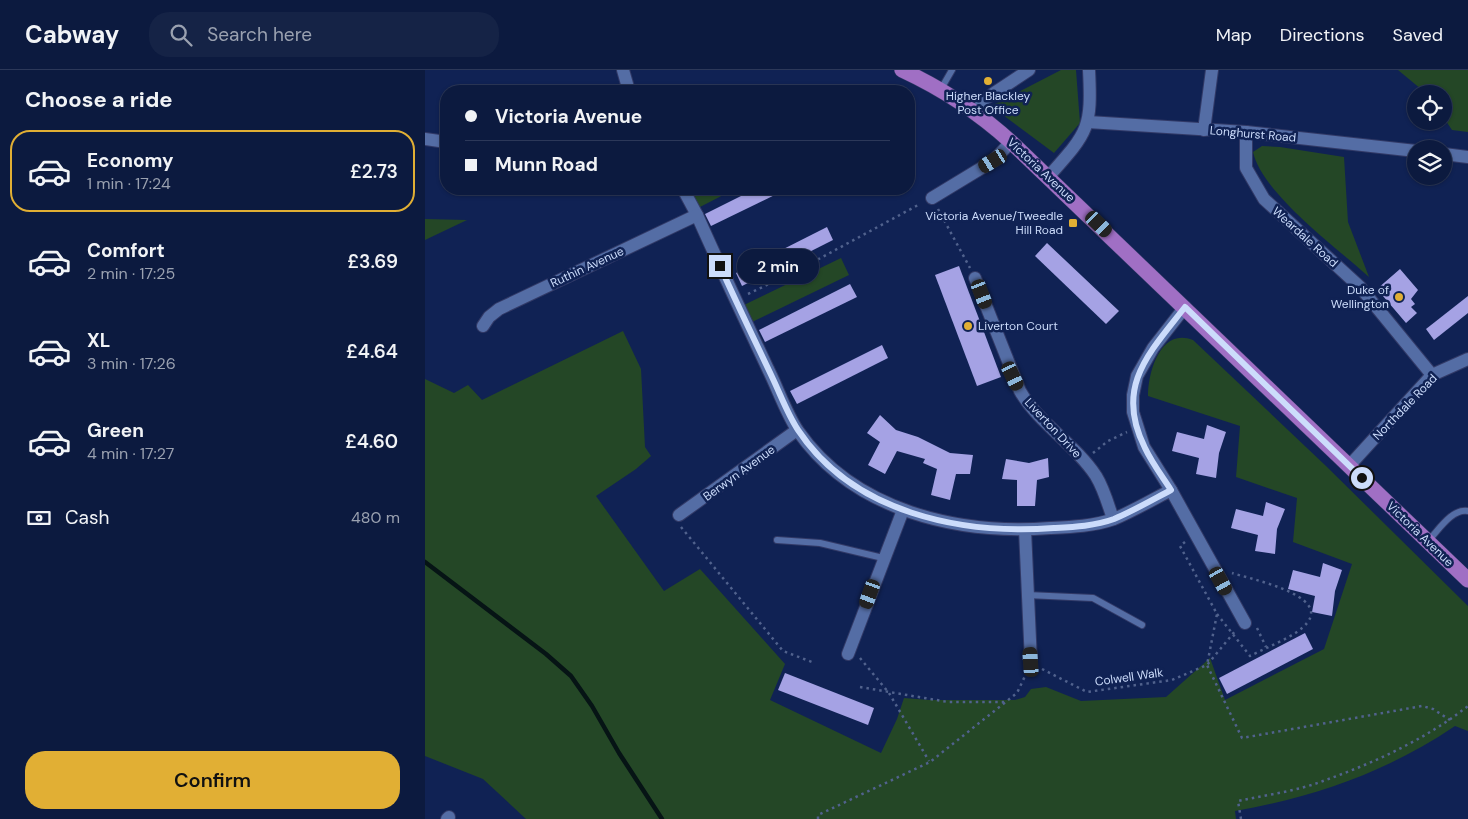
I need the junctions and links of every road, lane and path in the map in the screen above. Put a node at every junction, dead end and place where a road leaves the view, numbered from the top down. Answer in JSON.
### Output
{"nodes":[{"id":1,"x":623,"y":70,"type":"edge"},
{"id":2,"x":902,"y":70,"type":"edge"},
{"id":3,"x":952,"y":70,"type":"edge"},
{"id":4,"x":1029,"y":70,"type":"edge"},
{"id":5,"x":1089,"y":70,"type":"edge"},
{"id":6,"x":1213,"y":70,"type":"edge"},
{"id":7,"x":627,"y":85,"type":"edge"},
{"id":8,"x":941,"y":89,"type":"junction"},
{"id":9,"x":976,"y":112,"type":"junction"},
{"id":10,"x":1088,"y":122,"type":"junction"},
{"id":11,"x":1203,"y":130,"type":"junction"},
{"id":12,"x":1246,"y":132,"type":"junction"},
{"id":13,"x":425,"y":139,"type":"edge"},
{"id":14,"x":440,"y":141,"type":"edge"},
{"id":15,"x":1011,"y":142,"type":"junction"},
{"id":16,"x":1407,"y":150,"type":"edge"},
{"id":17,"x":1452,"y":155,"type":"edge"},
{"id":18,"x":1468,"y":157,"type":"edge"},
{"id":19,"x":1049,"y":176,"type":"junction"},
{"id":20,"x":686,"y":195,"type":"edge"},
{"id":21,"x":932,"y":198,"type":"junction"},
{"id":22,"x":697,"y":215,"type":"junction"},
{"id":23,"x":975,"y":278,"type":"joint"},
{"id":24,"x":735,"y":300,"type":"junction"},
{"id":25,"x":1185,"y":307,"type":"junction"},
{"id":26,"x":483,"y":326,"type":"dead end"},
{"id":27,"x":1468,"y":358,"type":"edge"},
{"id":28,"x":1432,"y":375,"type":"junction"},
{"id":29,"x":1137,"y":427,"type":"junction"},
{"id":30,"x":797,"y":430,"type":"junction"},
{"id":31,"x":1083,"y":461,"type":"junction"},
{"id":32,"x":1349,"y":466,"type":"junction"},
{"id":33,"x":1171,"y":490,"type":"junction"},
{"id":34,"x":903,"y":510,"type":"junction"},
{"id":35,"x":1468,"y":511,"type":"edge"},
{"id":36,"x":679,"y":515,"type":"joint"},
{"id":37,"x":1113,"y":519,"type":"junction"},
{"id":38,"x":1025,"y":530,"type":"junction"},
{"id":39,"x":777,"y":540,"type":"dead end"},
{"id":40,"x":1428,"y":541,"type":"junction"},
{"id":41,"x":1180,"y":546,"type":"dead end"},
{"id":42,"x":883,"y":558,"type":"junction"},
{"id":43,"x":1213,"y":566,"type":"junction"},
{"id":44,"x":1468,"y":580,"type":"edge"},
{"id":45,"x":1026,"y":595,"type":"junction"},
{"id":46,"x":1217,"y":614,"type":"junction"},
{"id":47,"x":1142,"y":625,"type":"dead end"},
{"id":48,"x":1251,"y":625,"type":"junction"},
{"id":49,"x":1231,"y":634,"type":"junction"},
{"id":50,"x":1267,"y":647,"type":"junction"},
{"id":51,"x":849,"y":651,"type":"joint"},
{"id":52,"x":812,"y":662,"type":"dead end"},
{"id":53,"x":1031,"y":662,"type":"junction"},
{"id":54,"x":1207,"y":665,"type":"junction"},
{"id":55,"x":860,"y":687,"type":"dead end"},
{"id":56,"x":889,"y":693,"type":"junction"},
{"id":57,"x":1006,"y":702,"type":"junction"},
{"id":58,"x":1468,"y":706,"type":"edge"},
{"id":59,"x":1450,"y":720,"type":"junction"},
{"id":60,"x":930,"y":762,"type":"junction"},
{"id":61,"x":818,"y":819,"type":"edge"},
{"id":62,"x":1241,"y":819,"type":"edge"}],
"edges":[{"from":1,"to":7,"type":"street"},
{"from":2,"to":8,"type":"main road","name":"Victoria Avenue"},
{"from":3,"to":8,"type":"lane"},
{"from":4,"to":9,"type":"street"},
{"from":5,"to":10,"type":"street"},
{"from":6,"to":11,"type":"street"},
{"from":8,"to":9,"type":"main road","name":"Victoria Avenue"},
{"from":9,"to":15,"type":"main road","name":"Victoria Avenue"},
{"from":10,"to":11,"type":"street","name":"Longhurst Road"},
{"from":10,"to":19,"type":"street"},
{"from":11,"to":12,"type":"street","name":"Longhurst Road"},
{"from":12,"to":16,"type":"street","name":"Longhurst Road"},
{"from":12,"to":28,"type":"street","name":"Weardale Road"},
{"from":13,"to":14,"type":"street"},
{"from":15,"to":19,"type":"main road","name":"Victoria Avenue"},
{"from":15,"to":21,"type":"street"},
{"from":17,"to":18,"type":"street"},
{"from":19,"to":25,"type":"main road","name":"Victoria Avenue"},
{"from":20,"to":22,"type":"street"},
{"from":21,"to":23,"type":"path"},
{"from":21,"to":24,"type":"path"},
{"from":22,"to":24,"type":"street"},
{"from":22,"to":26,"type":"street","name":"Ruthin Avenue"},
{"from":23,"to":31,"type":"street","name":"Liverton Drive"},
{"from":24,"to":30,"type":"street"},
{"from":25,"to":29,"type":"street"},
{"from":25,"to":32,"type":"main road","name":"Victoria Avenue"},
{"from":27,"to":28,"type":"street","name":"Northdale Road"},
{"from":28,"to":32,"type":"street","name":"Northdale Road"},
{"from":29,"to":31,"type":"path"},
{"from":29,"to":33,"type":"street"},
{"from":30,"to":34,"type":"street"},
{"from":30,"to":36,"type":"street","name":"Berwyn Avenue"},
{"from":31,"to":37,"type":"street","name":"Liverton Drive"},
{"from":32,"to":40,"type":"main road","name":"Victoria Avenue"},
{"from":33,"to":37,"type":"street"},
{"from":33,"to":43,"type":"street"},
{"from":34,"to":38,"type":"street"},
{"from":34,"to":42,"type":"street"},
{"from":35,"to":40,"type":"lane"},
{"from":36,"to":52,"type":"path"},
{"from":37,"to":38,"type":"street"},
{"from":38,"to":45,"type":"street"},
{"from":39,"to":42,"type":"lane"},
{"from":40,"to":44,"type":"main road","name":"Victoria Avenue"},
{"from":41,"to":46,"type":"path"},
{"from":42,"to":51,"type":"street"},
{"from":43,"to":48,"type":"street"},
{"from":43,"to":50,"type":"path"},
{"from":45,"to":47,"type":"lane"},
{"from":45,"to":53,"type":"street"},
{"from":46,"to":49,"type":"path"},
{"from":46,"to":54,"type":"path"},
{"from":48,"to":49,"type":"path","name":"Colwell Walk"},
{"from":48,"to":50,"type":"path"},
{"from":49,"to":50,"type":"path"},
{"from":49,"to":54,"type":"path","name":"Colwell Walk"},
{"from":51,"to":56,"type":"path"},
{"from":53,"to":54,"type":"path","name":"Colwell Walk"},
{"from":53,"to":57,"type":"path"},
{"from":54,"to":59,"type":"path"},
{"from":55,"to":56,"type":"path"},
{"from":56,"to":57,"type":"path"},
{"from":56,"to":60,"type":"path"},
{"from":57,"to":60,"type":"path"},
{"from":58,"to":59,"type":"path"},
{"from":59,"to":62,"type":"path"},
{"from":60,"to":61,"type":"path"}]}
